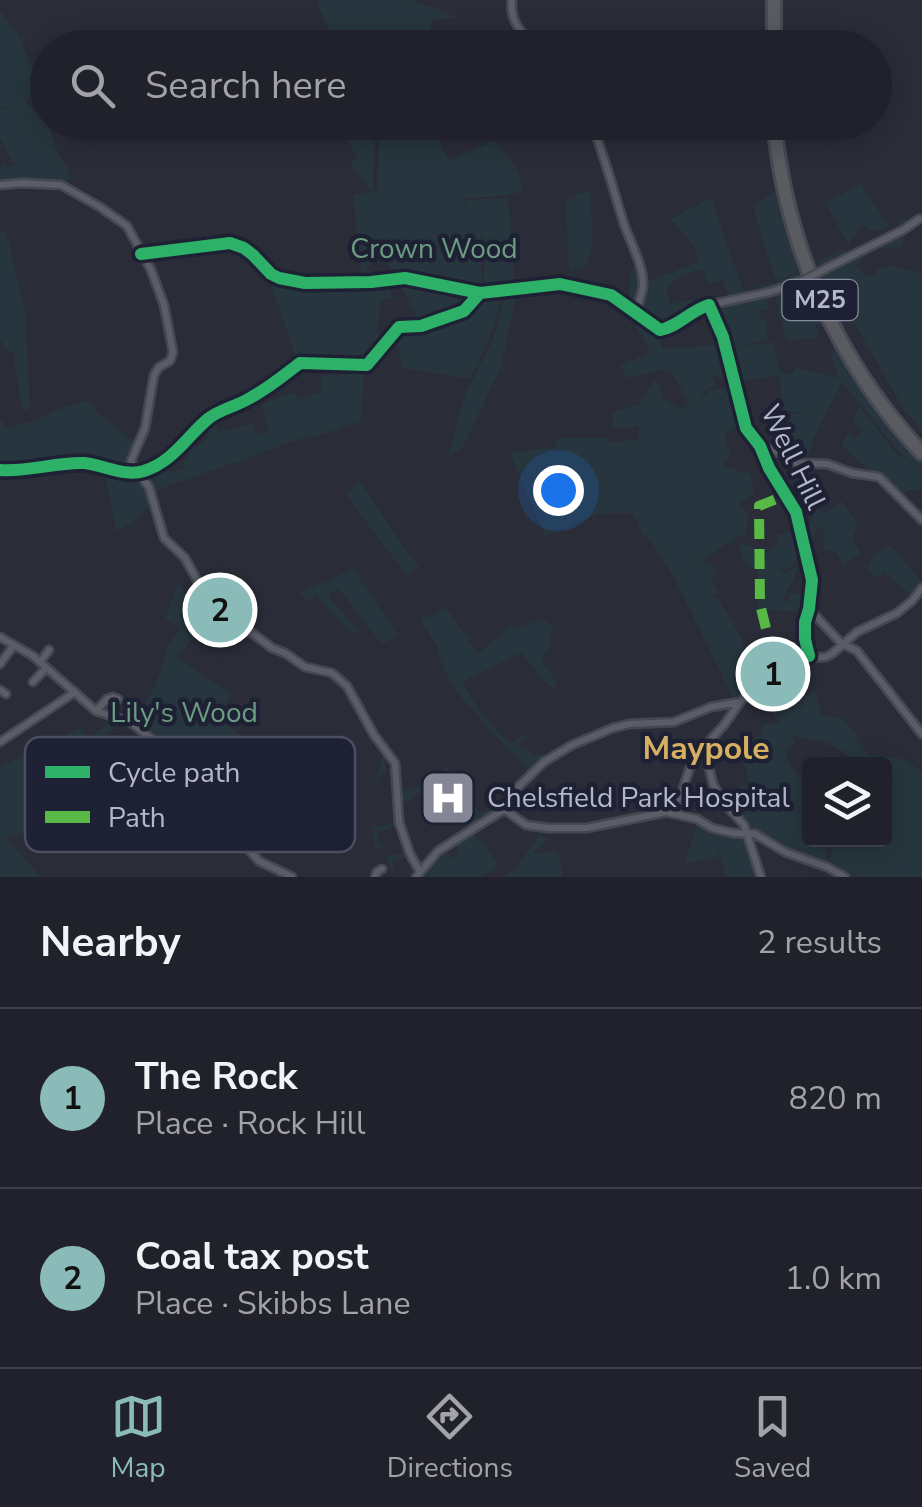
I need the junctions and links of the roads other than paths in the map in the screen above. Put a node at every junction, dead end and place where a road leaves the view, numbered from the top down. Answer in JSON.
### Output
{"nodes":[{"id":1,"x":512,"y":0,"type":"edge"},
{"id":2,"x":771,"y":0,"type":"edge"},
{"id":3,"x":520,"y":30,"type":"edge"},
{"id":4,"x":772,"y":30,"type":"edge"},
{"id":5,"x":597,"y":140,"type":"edge"},
{"id":6,"x":779,"y":140,"type":"edge"},
{"id":7,"x":780,"y":140,"type":"edge"},
{"id":8,"x":0,"y":185,"type":"edge"},
{"id":9,"x":919,"y":219,"type":"dead end"},
{"id":10,"x":144,"y":256,"type":"junction"},
{"id":11,"x":480,"y":293,"type":"junction"},
{"id":12,"x":709,"y":305,"type":"junction"},
{"id":13,"x":638,"y":314,"type":"junction"},
{"id":14,"x":922,"y":445,"type":"edge"},
{"id":15,"x":760,"y":446,"type":"junction"},
{"id":16,"x":922,"y":454,"type":"edge"},
{"id":17,"x":0,"y":470,"type":"edge"},
{"id":18,"x":137,"y":473,"type":"junction"},
{"id":19,"x":922,"y":520,"type":"edge"},
{"id":20,"x":922,"y":588,"type":"edge"},
{"id":21,"x":809,"y":609,"type":"junction"},
{"id":22,"x":0,"y":637,"type":"edge"},
{"id":23,"x":844,"y":644,"type":"junction"},
{"id":24,"x":14,"y":645,"type":"junction"},
{"id":25,"x":48,"y":649,"type":"dead end"},
{"id":26,"x":808,"y":656,"type":"junction"},
{"id":27,"x":40,"y":662,"type":"junction"},
{"id":28,"x":0,"y":664,"type":"edge"},
{"id":29,"x":46,"y":668,"type":"junction"},
{"id":30,"x":32,"y":682,"type":"dead end"},
{"id":31,"x":74,"y":692,"type":"junction"},
{"id":32,"x":118,"y":699,"type":"dead end"},
{"id":33,"x":740,"y":702,"type":"junction"},
{"id":34,"x":96,"y":710,"type":"junction"},
{"id":35,"x":922,"y":734,"type":"edge"},
{"id":36,"x":149,"y":737,"type":"edge"},
{"id":37,"x":0,"y":742,"type":"edge"},
{"id":38,"x":704,"y":747,"type":"junction"},
{"id":39,"x":717,"y":784,"type":"dead end"},
{"id":40,"x":719,"y":794,"type":"junction"},
{"id":41,"x":504,"y":809,"type":"junction"},
{"id":42,"x":666,"y":812,"type":"junction"},
{"id":43,"x":746,"y":833,"type":"junction"},
{"id":44,"x":252,"y":852,"type":"edge"},
{"id":45,"x":408,"y":860,"type":"dead end"},
{"id":46,"x":382,"y":868,"type":"dead end"},
{"id":47,"x":417,"y":872,"type":"edge"},
{"id":48,"x":843,"y":875,"type":"edge"},
{"id":49,"x":292,"y":877,"type":"edge"},
{"id":50,"x":375,"y":877,"type":"edge"},
{"id":51,"x":762,"y":877,"type":"edge"}],
"edges":[{"from":1,"to":3,"type":"street"},
{"from":2,"to":4,"type":"highway"},
{"from":5,"to":13,"type":"street"},
{"from":6,"to":16,"type":"highway","number":"M25"},
{"from":7,"to":14,"type":"highway","number":"M25"},
{"from":8,"to":10,"type":"street"},
{"from":9,"to":12,"type":"street","bridge":true},
{"from":10,"to":11,"type":"street"},
{"from":10,"to":18,"type":"street"},
{"from":11,"to":13,"type":"street"},
{"from":11,"to":18,"type":"street"},
{"from":12,"to":13,"type":"street"},
{"from":12,"to":15,"type":"street","name":"Well Hill"},
{"from":15,"to":19,"type":"street"},
{"from":15,"to":21,"type":"street","name":"Well Hill"},
{"from":17,"to":18,"type":"street"},
{"from":18,"to":47,"type":"street"},
{"from":20,"to":23,"type":"street"},
{"from":21,"to":23,"type":"street"},
{"from":21,"to":26,"type":"street","name":"Well Hill"},
{"from":22,"to":24,"type":"street"},
{"from":23,"to":26,"type":"street"},
{"from":23,"to":35,"type":"street"},
{"from":24,"to":27,"type":"street"},
{"from":24,"to":28,"type":"street"},
{"from":25,"to":27,"type":"street"},
{"from":26,"to":33,"type":"street"},
{"from":27,"to":29,"type":"street"},
{"from":29,"to":30,"type":"street"},
{"from":29,"to":31,"type":"street"},
{"from":31,"to":34,"type":"street"},
{"from":31,"to":37,"type":"street"},
{"from":32,"to":34,"type":"street"},
{"from":33,"to":38,"type":"street"},
{"from":33,"to":41,"type":"street"},
{"from":34,"to":36,"type":"street"},
{"from":38,"to":40,"type":"street"},
{"from":38,"to":42,"type":"street"},
{"from":39,"to":40,"type":"street"},
{"from":40,"to":43,"type":"street"},
{"from":41,"to":42,"type":"street"},
{"from":41,"to":47,"type":"street"},
{"from":42,"to":43,"type":"street"},
{"from":43,"to":48,"type":"street"},
{"from":43,"to":51,"type":"street"},
{"from":44,"to":49,"type":"street"},
{"from":45,"to":47,"type":"street"},
{"from":46,"to":50,"type":"street"}]}
